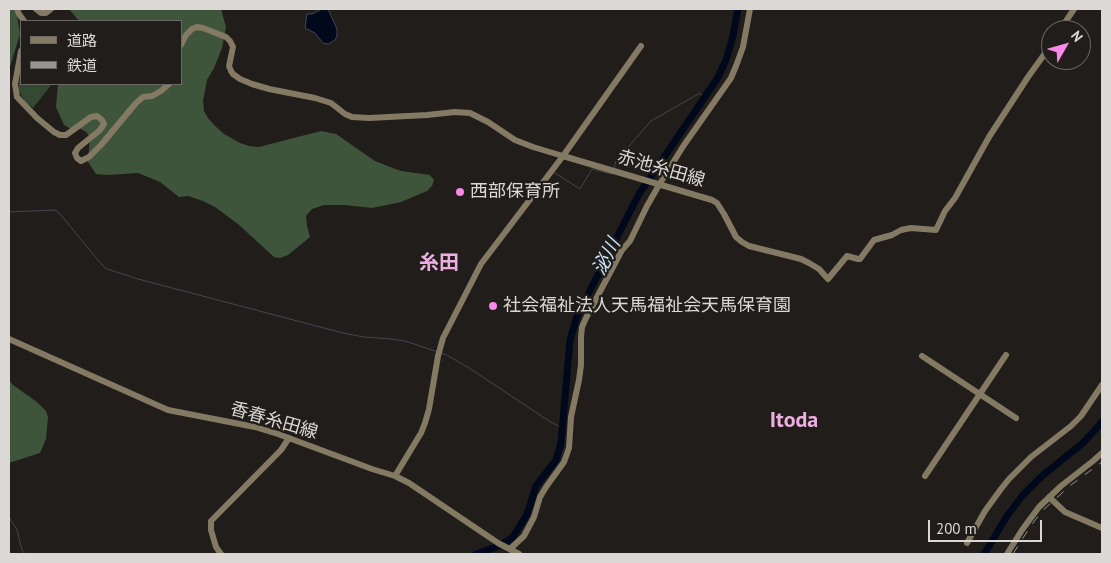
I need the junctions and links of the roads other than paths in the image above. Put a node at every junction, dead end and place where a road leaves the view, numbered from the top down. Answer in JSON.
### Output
{"nodes":[{"id":1,"x":17,"y":9,"type":"edge"},
{"id":2,"x":36,"y":9,"type":"edge"},
{"id":3,"x":51,"y":9,"type":"edge"},
{"id":4,"x":750,"y":9,"type":"edge"},
{"id":5,"x":1074,"y":9,"type":"edge"},
{"id":6,"x":23,"y":20,"type":"edge"},
{"id":7,"x":1067,"y":20,"type":"edge"},
{"id":8,"x":182,"y":43,"type":"edge"},
{"id":9,"x":641,"y":46,"type":"dead end"},
{"id":10,"x":20,"y":56,"type":"edge"},
{"id":11,"x":1041,"y":59,"type":"edge"},
{"id":12,"x":168,"y":85,"type":"edge"},
{"id":13,"x":562,"y":156,"type":"junction"},
{"id":14,"x":658,"y":184,"type":"junction"},
{"id":15,"x":9,"y":339,"type":"edge"},
{"id":16,"x":1006,"y":355,"type":"dead end"},
{"id":17,"x":922,"y":356,"type":"dead end"},
{"id":18,"x":1102,"y":385,"type":"edge"},
{"id":19,"x":980,"y":395,"type":"junction"},
{"id":20,"x":1016,"y":418,"type":"dead end"},
{"id":21,"x":289,"y":438,"type":"junction"},
{"id":22,"x":1102,"y":453,"type":"edge"},
{"id":23,"x":395,"y":476,"type":"junction"},
{"id":24,"x":925,"y":476,"type":"dead end"},
{"id":25,"x":1049,"y":497,"type":"junction"},
{"id":26,"x":1102,"y":528,"type":"edge"},
{"id":27,"x":967,"y":543,"type":"dead end"},
{"id":28,"x":510,"y":550,"type":"junction"},
{"id":29,"x":221,"y":554,"type":"edge"},
{"id":30,"x":519,"y":554,"type":"edge"},
{"id":31,"x":1007,"y":554,"type":"edge"}],
"edges":[{"from":1,"to":6,"type":"street"},
{"from":2,"to":3,"type":"street"},
{"from":4,"to":14,"type":"street"},
{"from":5,"to":7,"type":"street"},
{"from":8,"to":13,"type":"street","name":"赤池糸田線"},
{"from":9,"to":13,"type":"street"},
{"from":10,"to":12,"type":"street"},
{"from":11,"to":14,"type":"street","name":"赤池糸田線"},
{"from":13,"to":14,"type":"street","name":"赤池糸田線"},
{"from":13,"to":23,"type":"street"},
{"from":14,"to":28,"type":"street"},
{"from":15,"to":21,"type":"street","name":"香春糸田線"},
{"from":16,"to":19,"type":"street"},
{"from":17,"to":19,"type":"street"},
{"from":18,"to":27,"type":"street"},
{"from":19,"to":20,"type":"street"},
{"from":19,"to":24,"type":"street"},
{"from":21,"to":23,"type":"street","name":"香春糸田線"},
{"from":21,"to":29,"type":"street"},
{"from":22,"to":25,"type":"street"},
{"from":23,"to":28,"type":"street","name":"香春糸田線"},
{"from":25,"to":26,"type":"street"},
{"from":25,"to":31,"type":"street"},
{"from":28,"to":30,"type":"street","name":"香春糸田線"}]}
